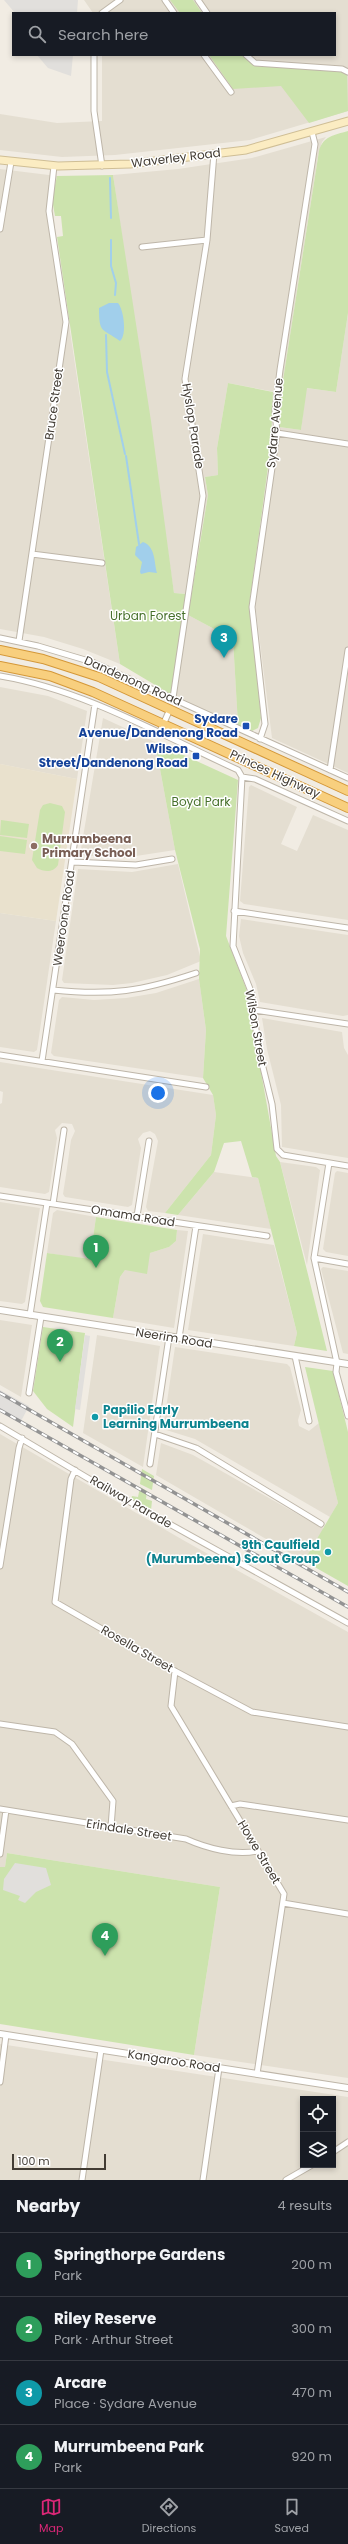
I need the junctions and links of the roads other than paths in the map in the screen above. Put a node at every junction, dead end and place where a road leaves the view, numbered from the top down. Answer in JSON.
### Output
{"nodes":[{"id":1,"x":120,"y":0,"type":"edge"},
{"id":2,"x":165,"y":0,"type":"edge"},
{"id":3,"x":198,"y":0,"type":"edge"},
{"id":4,"x":103,"y":12,"type":"edge"},
{"id":5,"x":173,"y":12,"type":"edge"},
{"id":6,"x":206,"y":12,"type":"edge"},
{"id":7,"x":94,"y":56,"type":"edge"},
{"id":8,"x":205,"y":56,"type":"edge"},
{"id":9,"x":247,"y":56,"type":"edge"},
{"id":10,"x":348,"y":72,"type":"edge"},
{"id":11,"x":231,"y":92,"type":"dead end"},
{"id":12,"x":348,"y":121,"type":"edge"},
{"id":13,"x":312,"y":132,"type":"junction"},
{"id":14,"x":214,"y":153,"type":"junction"},
{"id":15,"x":0,"y":160,"type":"edge"},
{"id":16,"x":10,"y":162,"type":"junction"},
{"id":17,"x":54,"y":166,"type":"junction"},
{"id":18,"x":102,"y":166,"type":"junction"},
{"id":19,"x":0,"y":230,"type":"edge"},
{"id":20,"x":207,"y":240,"type":"junction"},
{"id":21,"x":142,"y":247,"type":"dead end"},
{"id":22,"x":277,"y":433,"type":"junction"},
{"id":23,"x":348,"y":444,"type":"edge"},
{"id":24,"x":32,"y":554,"type":"junction"},
{"id":25,"x":102,"y":563,"type":"dead end"},
{"id":26,"x":0,"y":638,"type":"edge"},
{"id":27,"x":19,"y":641,"type":"junction"},
{"id":28,"x":0,"y":650,"type":"edge"},
{"id":29,"x":348,"y":650,"type":"edge"},
{"id":30,"x":0,"y":666,"type":"edge"},
{"id":31,"x":0,"y":676,"type":"edge"},
{"id":32,"x":173,"y":698,"type":"junction"},
{"id":33,"x":95,"y":704,"type":"junction"},
{"id":34,"x":170,"y":709,"type":"junction"},
{"id":35,"x":164,"y":724,"type":"junction"},
{"id":36,"x":159,"y":734,"type":"junction"},
{"id":37,"x":260,"y":739,"type":"junction"},
{"id":38,"x":330,"y":770,"type":"junction"},
{"id":39,"x":242,"y":776,"type":"junction"},
{"id":40,"x":348,"y":778,"type":"edge"},
{"id":41,"x":348,"y":791,"type":"edge"},
{"id":42,"x":348,"y":808,"type":"edge"},
{"id":43,"x":348,"y":821,"type":"edge"},
{"id":44,"x":172,"y":859,"type":"dead end"},
{"id":45,"x":72,"y":862,"type":"junction"},
{"id":46,"x":234,"y":910,"type":"junction"},
{"id":47,"x":348,"y":928,"type":"edge"},
{"id":48,"x":196,"y":973,"type":"dead end"},
{"id":49,"x":54,"y":990,"type":"junction"},
{"id":50,"x":254,"y":1010,"type":"junction"},
{"id":51,"x":348,"y":1024,"type":"edge"},
{"id":52,"x":0,"y":1055,"type":"edge"},
{"id":53,"x":42,"y":1061,"type":"junction"},
{"id":54,"x":206,"y":1086,"type":"dead end"},
{"id":55,"x":64,"y":1130,"type":"dead end"},
{"id":56,"x":149,"y":1141,"type":"dead end"},
{"id":57,"x":329,"y":1163,"type":"junction"},
{"id":58,"x":348,"y":1166,"type":"edge"},
{"id":59,"x":0,"y":1196,"type":"edge"},
{"id":60,"x":47,"y":1203,"type":"junction"},
{"id":61,"x":53,"y":1204,"type":"junction"},
{"id":62,"x":137,"y":1216,"type":"junction"},
{"id":63,"x":196,"y":1226,"type":"junction"},
{"id":64,"x":267,"y":1236,"type":"dead end"},
{"id":65,"x":314,"y":1258,"type":"junction"},
{"id":66,"x":348,"y":1264,"type":"edge"},
{"id":67,"x":0,"y":1310,"type":"edge"},
{"id":68,"x":30,"y":1315,"type":"junction"},
{"id":69,"x":41,"y":1317,"type":"junction"},
{"id":70,"x":169,"y":1337,"type":"junction"},
{"id":71,"x":179,"y":1338,"type":"junction"},
{"id":72,"x":295,"y":1356,"type":"junction"},
{"id":73,"x":337,"y":1363,"type":"junction"},
{"id":74,"x":348,"y":1364,"type":"edge"},
{"id":75,"x":29,"y":1393,"type":"dead end"},
{"id":76,"x":348,"y":1416,"type":"edge"},
{"id":77,"x":309,"y":1421,"type":"dead end"},
{"id":78,"x":0,"y":1426,"type":"edge"},
{"id":79,"x":155,"y":1434,"type":"junction"},
{"id":80,"x":22,"y":1438,"type":"junction"},
{"id":81,"x":150,"y":1464,"type":"dead end"},
{"id":82,"x":75,"y":1470,"type":"junction"},
{"id":83,"x":322,"y":1524,"type":"dead end"},
{"id":84,"x":0,"y":1566,"type":"edge"},
{"id":85,"x":348,"y":1623,"type":"edge"},
{"id":86,"x":175,"y":1671,"type":"junction"},
{"id":87,"x":0,"y":1724,"type":"edge"},
{"id":88,"x":348,"y":1727,"type":"edge"},
{"id":89,"x":231,"y":1806,"type":"junction"},
{"id":90,"x":0,"y":1809,"type":"edge"},
{"id":91,"x":6,"y":1810,"type":"junction"},
{"id":92,"x":348,"y":1820,"type":"edge"},
{"id":93,"x":111,"y":1827,"type":"junction"},
{"id":94,"x":257,"y":1851,"type":"junction"},
{"id":95,"x":0,"y":1854,"type":"edge"},
{"id":96,"x":283,"y":1903,"type":"junction"},
{"id":97,"x":348,"y":1914,"type":"edge"},
{"id":98,"x":3,"y":2034,"type":"edge"},
{"id":99,"x":101,"y":2050,"type":"junction"},
{"id":100,"x":220,"y":2068,"type":"junction"},
{"id":101,"x":257,"y":2074,"type":"junction"},
{"id":102,"x":0,"y":2082,"type":"edge"},
{"id":103,"x":348,"y":2088,"type":"edge"},
{"id":104,"x":348,"y":2142,"type":"edge"},
{"id":105,"x":336,"y":2150,"type":"edge"},
{"id":106,"x":307,"y":2168,"type":"edge"},
{"id":107,"x":82,"y":2180,"type":"edge"},
{"id":108,"x":203,"y":2180,"type":"edge"},
{"id":109,"x":286,"y":2180,"type":"edge"}],
"edges":[{"from":1,"to":4,"type":"street"},
{"from":2,"to":5,"type":"street"},
{"from":3,"to":6,"type":"street"},
{"from":7,"to":18,"type":"street"},
{"from":8,"to":11,"type":"street"},
{"from":9,"to":10,"type":"street"},
{"from":12,"to":13,"type":"main road","name":"Waverley Road"},
{"from":13,"to":14,"type":"main road","name":"Waverley Road"},
{"from":13,"to":22,"type":"street","name":"Sydare Avenue"},
{"from":14,"to":18,"type":"main road","name":"Waverley Road"},
{"from":14,"to":20,"type":"street","name":"Hyslop Parade"},
{"from":15,"to":16,"type":"main road","name":"Waverley Road"},
{"from":16,"to":17,"type":"main road","name":"Waverley Road"},
{"from":16,"to":19,"type":"street"},
{"from":17,"to":18,"type":"main road","name":"Waverley Road"},
{"from":17,"to":24,"type":"street","name":"Bruce Street"},
{"from":20,"to":21,"type":"street"},
{"from":20,"to":32,"type":"street","name":"Hyslop Parade"},
{"from":22,"to":23,"type":"street"},
{"from":22,"to":37,"type":"street","name":"Sydare Avenue"},
{"from":24,"to":25,"type":"street"},
{"from":24,"to":27,"type":"street","name":"Bruce Street"},
{"from":26,"to":27,"type":"street","name":"Dandenong Road"},
{"from":27,"to":32,"type":"street","name":"Dandenong Road"},
{"from":28,"to":34,"type":"highway","name":"Princes Highway"},
{"from":29,"to":38,"type":"street"},
{"from":30,"to":35,"type":"highway","name":"Princes Highway"},
{"from":31,"to":33,"type":"street"},
{"from":32,"to":37,"type":"street","name":"Dandenong Road"},
{"from":33,"to":36,"type":"street"},
{"from":33,"to":45,"type":"street","name":"Weeroona Road"},
{"from":34,"to":35,"type":"street","name":"Dandenong Road"},
{"from":34,"to":41,"type":"highway","name":"Princes Highway"},
{"from":35,"to":36,"type":"street","name":"Dandenong Road"},
{"from":35,"to":42,"type":"highway","name":"Princes Highway"},
{"from":36,"to":39,"type":"street"},
{"from":37,"to":38,"type":"street","name":"Dandenong Road"},
{"from":38,"to":40,"type":"street","name":"Dandenong Road"},
{"from":39,"to":43,"type":"street"},
{"from":39,"to":46,"type":"street","name":"Wilson Street"},
{"from":44,"to":45,"type":"street"},
{"from":45,"to":49,"type":"street","name":"Weeroona Road"},
{"from":46,"to":47,"type":"street"},
{"from":46,"to":50,"type":"street","name":"Wilson Street"},
{"from":48,"to":49,"type":"street"},
{"from":49,"to":53,"type":"street","name":"Weeroona Road"},
{"from":50,"to":51,"type":"street"},
{"from":50,"to":57,"type":"street","name":"Wilson Street"},
{"from":52,"to":53,"type":"street"},
{"from":53,"to":54,"type":"street"},
{"from":55,"to":61,"type":"street"},
{"from":56,"to":62,"type":"street"},
{"from":57,"to":58,"type":"street"},
{"from":57,"to":65,"type":"street"},
{"from":59,"to":60,"type":"street","name":"Omama Road"},
{"from":60,"to":61,"type":"street","name":"Omama Road"},
{"from":60,"to":68,"type":"street"},
{"from":61,"to":62,"type":"street","name":"Omama Road"},
{"from":62,"to":63,"type":"street","name":"Omama Road"},
{"from":63,"to":64,"type":"street","name":"Omama Road"},
{"from":63,"to":71,"type":"street"},
{"from":65,"to":66,"type":"street"},
{"from":65,"to":73,"type":"street"},
{"from":67,"to":68,"type":"street","name":"Neerim Road"},
{"from":68,"to":69,"type":"street","name":"Neerim Road"},
{"from":69,"to":70,"type":"street","name":"Neerim Road"},
{"from":69,"to":75,"type":"street"},
{"from":70,"to":71,"type":"street","name":"Neerim Road"},
{"from":70,"to":79,"type":"street"},
{"from":71,"to":72,"type":"street","name":"Neerim Road"},
{"from":72,"to":73,"type":"street","name":"Neerim Road"},
{"from":72,"to":77,"type":"street"},
{"from":73,"to":74,"type":"street","name":"Neerim Road"},
{"from":73,"to":76,"type":"street"},
{"from":78,"to":80,"type":"street","name":"Railway Parade"},
{"from":79,"to":81,"type":"street"},
{"from":79,"to":83,"type":"street"},
{"from":80,"to":82,"type":"street","name":"Railway Parade"},
{"from":80,"to":84,"type":"street"},
{"from":82,"to":85,"type":"street","name":"Railway Parade"},
{"from":82,"to":86,"type":"street","name":"Rosella Street"},
{"from":86,"to":88,"type":"street","name":"Rosella Street"},
{"from":86,"to":89,"type":"street","name":"Howe Street"},
{"from":87,"to":93,"type":"street"},
{"from":89,"to":92,"type":"street"},
{"from":89,"to":94,"type":"street","name":"Howe Street"},
{"from":90,"to":91,"type":"street","name":"Erindale Street"},
{"from":91,"to":93,"type":"street","name":"Erindale Street"},
{"from":91,"to":95,"type":"street"},
{"from":93,"to":94,"type":"street","name":"Erindale Street"},
{"from":94,"to":96,"type":"street","name":"Howe Street"},
{"from":96,"to":97,"type":"street"},
{"from":96,"to":101,"type":"street","name":"Howe Street"},
{"from":98,"to":99,"type":"street","name":"Kangaroo Road"},
{"from":98,"to":102,"type":"street"},
{"from":99,"to":100,"type":"street","name":"Kangaroo Road"},
{"from":99,"to":107,"type":"street"},
{"from":100,"to":101,"type":"street","name":"Kangaroo Road"},
{"from":100,"to":108,"type":"street"},
{"from":101,"to":103,"type":"street","name":"Kangaroo Road"},
{"from":104,"to":105,"type":"street"},
{"from":106,"to":109,"type":"street"}]}
